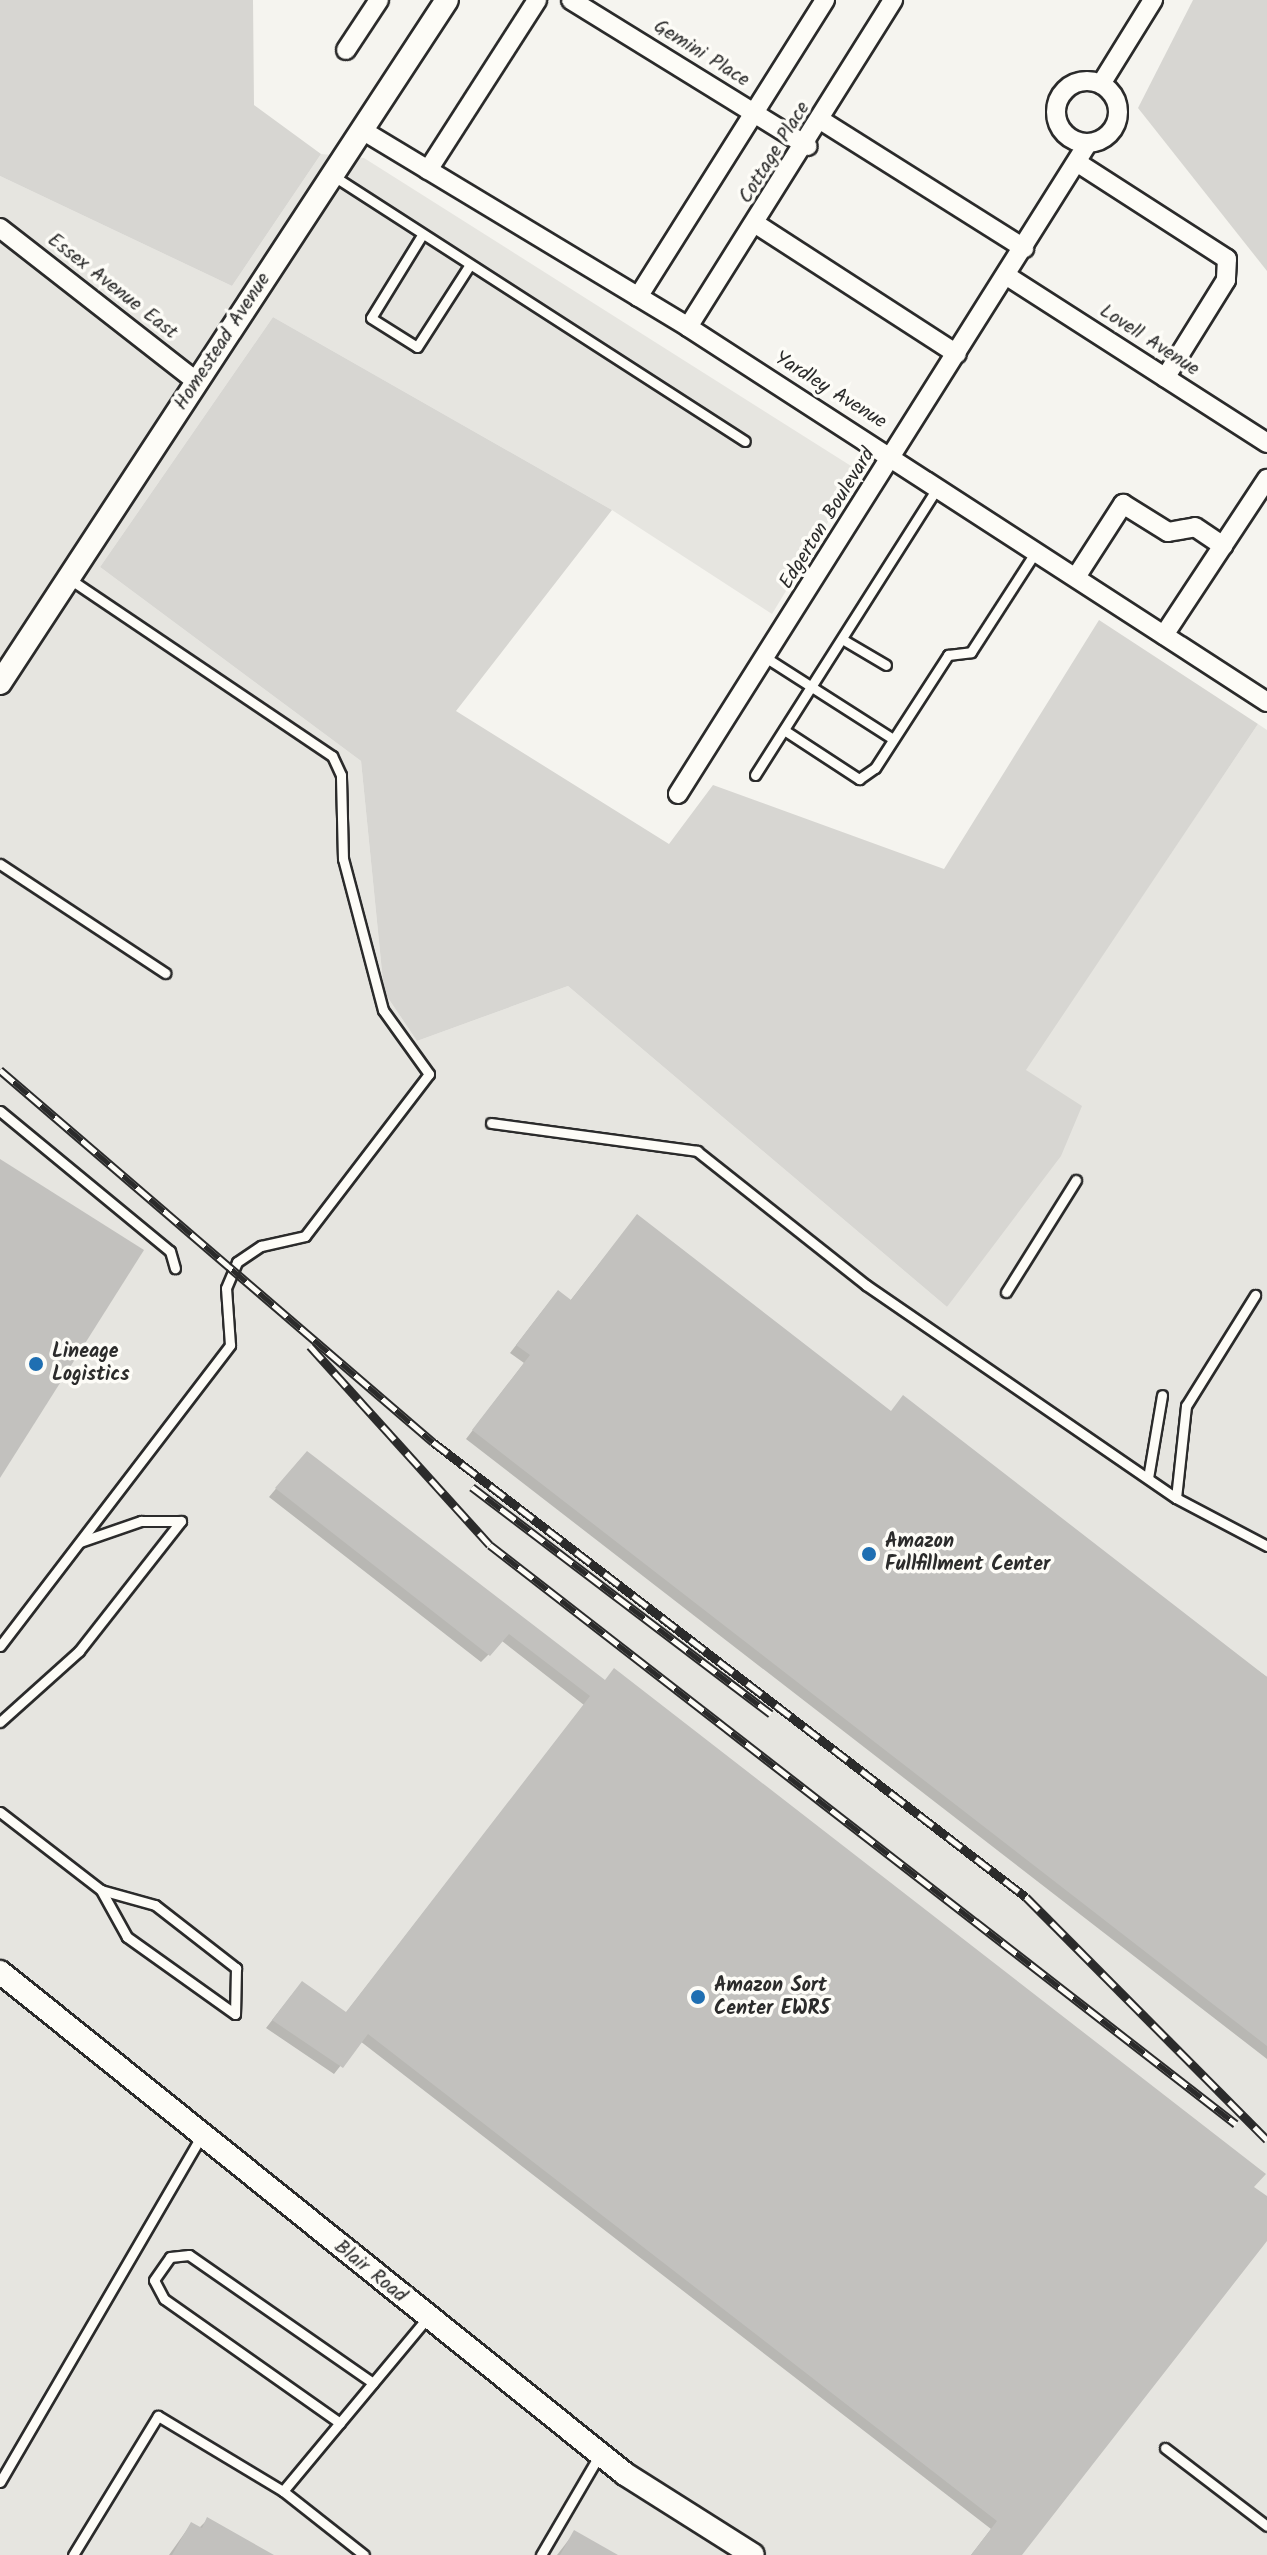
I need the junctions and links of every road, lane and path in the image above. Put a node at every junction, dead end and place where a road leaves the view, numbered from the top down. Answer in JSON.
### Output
{"nodes":[{"id":1,"x":379,"y":0,"type":"edge"},
{"id":2,"x":447,"y":0,"type":"edge"},
{"id":3,"x":537,"y":0,"type":"edge"},
{"id":4,"x":571,"y":0,"type":"edge"},
{"id":5,"x":825,"y":0,"type":"edge"},
{"id":6,"x":893,"y":0,"type":"edge"},
{"id":7,"x":1153,"y":0,"type":"edge"},
{"id":8,"x":346,"y":50,"type":"dead end"},
{"id":9,"x":1101,"y":84,"type":"junction"},
{"id":10,"x":755,"y":114,"type":"junction"},
{"id":11,"x":822,"y":121,"type":"junction"},
{"id":12,"x":362,"y":130,"type":"junction"},
{"id":13,"x":1088,"y":143,"type":"junction"},
{"id":14,"x":807,"y":146,"type":"junction"},
{"id":15,"x":1078,"y":163,"type":"junction"},
{"id":16,"x":428,"y":170,"type":"junction"},
{"id":17,"x":332,"y":175,"type":"junction"},
{"id":18,"x":756,"y":224,"type":"junction"},
{"id":19,"x":0,"y":228,"type":"edge"},
{"id":20,"x":422,"y":235,"type":"junction"},
{"id":21,"x":1024,"y":248,"type":"junction"},
{"id":22,"x":469,"y":266,"type":"junction"},
{"id":23,"x":1007,"y":276,"type":"junction"},
{"id":24,"x":638,"y":297,"type":"junction"},
{"id":25,"x":688,"y":327,"type":"junction"},
{"id":26,"x":957,"y":354,"type":"junction"},
{"id":27,"x":1165,"y":378,"type":"junction"},
{"id":28,"x":197,"y":382,"type":"junction"},
{"id":29,"x":745,"y":441,"type":"dead end"},
{"id":30,"x":1267,"y":443,"type":"edge"},
{"id":31,"x":892,"y":457,"type":"junction"},
{"id":32,"x":1267,"y":479,"type":"edge"},
{"id":33,"x":938,"y":487,"type":"junction"},
{"id":34,"x":1223,"y":546,"type":"junction"},
{"id":35,"x":1036,"y":551,"type":"junction"},
{"id":36,"x":1076,"y":577,"type":"junction"},
{"id":37,"x":68,"y":579,"type":"junction"},
{"id":38,"x":1164,"y":635,"type":"junction"},
{"id":39,"x":842,"y":639,"type":"junction"},
{"id":40,"x":768,"y":659,"type":"junction"},
{"id":41,"x":886,"y":665,"type":"dead end"},
{"id":42,"x":0,"y":683,"type":"edge"},
{"id":43,"x":811,"y":687,"type":"junction"},
{"id":44,"x":1267,"y":702,"type":"edge"},
{"id":45,"x":784,"y":730,"type":"junction"},
{"id":46,"x":893,"y":739,"type":"junction"},
{"id":47,"x":755,"y":775,"type":"dead end"},
{"id":48,"x":678,"y":794,"type":"dead end"},
{"id":49,"x":0,"y":864,"type":"edge"},
{"id":50,"x":165,"y":973,"type":"dead end"},
{"id":51,"x":0,"y":1111,"type":"edge"},
{"id":52,"x":491,"y":1123,"type":"dead end"},
{"id":53,"x":1076,"y":1180,"type":"dead end"},
{"id":54,"x":175,"y":1268,"type":"dead end"},
{"id":55,"x":1006,"y":1292,"type":"dead end"},
{"id":56,"x":1255,"y":1295,"type":"dead end"},
{"id":57,"x":1162,"y":1395,"type":"dead end"},
{"id":58,"x":1148,"y":1478,"type":"junction"},
{"id":59,"x":1176,"y":1498,"type":"junction"},
{"id":60,"x":80,"y":1542,"type":"junction"},
{"id":61,"x":1267,"y":1546,"type":"edge"},
{"id":62,"x":0,"y":1646,"type":"edge"},
{"id":63,"x":0,"y":1722,"type":"edge"},
{"id":64,"x":0,"y":1812,"type":"edge"},
{"id":65,"x":101,"y":1890,"type":"junction"},
{"id":66,"x":0,"y":1972,"type":"edge"},
{"id":67,"x":202,"y":2135,"type":"junction"},
{"id":68,"x":427,"y":2318,"type":"junction"},
{"id":69,"x":373,"y":2383,"type":"junction"},
{"id":70,"x":340,"y":2423,"type":"junction"},
{"id":71,"x":1165,"y":2448,"type":"dead end"},
{"id":72,"x":600,"y":2454,"type":"junction"},
{"id":73,"x":0,"y":2482,"type":"edge"},
{"id":74,"x":283,"y":2491,"type":"junction"},
{"id":75,"x":1267,"y":2526,"type":"edge"},
{"id":76,"x":73,"y":2555,"type":"edge"},
{"id":77,"x":364,"y":2555,"type":"edge"},
{"id":78,"x":541,"y":2555,"type":"edge"},
{"id":79,"x":753,"y":2555,"type":"edge"}],
"edges":[{"from":1,"to":8,"type":"street"},
{"from":2,"to":12,"type":"street","name":"Homestead Avenue"},
{"from":3,"to":16,"type":"street"},
{"from":4,"to":10,"type":"street","name":"Gemini Place"},
{"from":5,"to":10,"type":"street"},
{"from":6,"to":11,"type":"street","name":"Cottage Place"},
{"from":7,"to":9,"type":"street"},
{"from":9,"to":13,"type":"street"},
{"from":9,"to":13,"type":"street"},
{"from":10,"to":14,"type":"street","name":"Gemini Place"},
{"from":10,"to":24,"type":"street"},
{"from":11,"to":14,"type":"street","name":"Cottage Place"},
{"from":11,"to":21,"type":"street"},
{"from":12,"to":16,"type":"street","name":"Yardley Avenue"},
{"from":12,"to":17,"type":"street","name":"Homestead Avenue"},
{"from":13,"to":15,"type":"street","name":"Edgerton Boulevard"},
{"from":14,"to":18,"type":"street","name":"Cottage Place"},
{"from":15,"to":21,"type":"street","name":"Edgerton Boulevard"},
{"from":15,"to":27,"type":"street"},
{"from":16,"to":24,"type":"street","name":"Yardley Avenue"},
{"from":17,"to":20,"type":"lane"},
{"from":17,"to":28,"type":"street","name":"Homestead Avenue"},
{"from":18,"to":25,"type":"street","name":"Cottage Place"},
{"from":18,"to":26,"type":"street"},
{"from":19,"to":28,"type":"street","name":"Essex Avenue East"},
{"from":20,"to":22,"type":"lane"},
{"from":20,"to":22,"type":"lane"},
{"from":21,"to":23,"type":"street","name":"Edgerton Boulevard"},
{"from":22,"to":29,"type":"lane"},
{"from":23,"to":26,"type":"street","name":"Edgerton Boulevard"},
{"from":23,"to":27,"type":"street","name":"Lovell Avenue"},
{"from":24,"to":25,"type":"street","name":"Yardley Avenue"},
{"from":25,"to":31,"type":"street","name":"Yardley Avenue"},
{"from":26,"to":31,"type":"street","name":"Edgerton Boulevard"},
{"from":27,"to":30,"type":"street","name":"Lovell Avenue"},
{"from":28,"to":37,"type":"street","name":"Homestead Avenue"},
{"from":31,"to":33,"type":"street","name":"Yardley Avenue"},
{"from":31,"to":40,"type":"street","name":"Edgerton Boulevard"},
{"from":32,"to":34,"type":"street"},
{"from":33,"to":35,"type":"street","name":"Yardley Avenue"},
{"from":33,"to":39,"type":"lane"},
{"from":34,"to":36,"type":"street"},
{"from":34,"to":38,"type":"street"},
{"from":35,"to":36,"type":"street","name":"Yardley Avenue"},
{"from":35,"to":46,"type":"lane"},
{"from":36,"to":38,"type":"street","name":"Yardley Avenue"},
{"from":37,"to":42,"type":"street","name":"Homestead Avenue"},
{"from":37,"to":60,"type":"lane"},
{"from":38,"to":44,"type":"street","name":"Yardley Avenue"},
{"from":39,"to":41,"type":"lane"},
{"from":39,"to":43,"type":"lane"},
{"from":40,"to":43,"type":"lane"},
{"from":40,"to":48,"type":"street","name":"Edgerton Boulevard"},
{"from":43,"to":45,"type":"lane"},
{"from":43,"to":46,"type":"lane"},
{"from":45,"to":46,"type":"lane"},
{"from":45,"to":47,"type":"lane"},
{"from":49,"to":50,"type":"lane"},
{"from":51,"to":54,"type":"lane"},
{"from":52,"to":58,"type":"lane"},
{"from":53,"to":55,"type":"lane"},
{"from":56,"to":59,"type":"lane"},
{"from":57,"to":58,"type":"lane"},
{"from":58,"to":59,"type":"lane"},
{"from":59,"to":61,"type":"lane"},
{"from":60,"to":62,"type":"lane"},
{"from":60,"to":63,"type":"lane"},
{"from":64,"to":65,"type":"lane"},
{"from":65,"to":65,"type":"lane"},
{"from":66,"to":67,"type":"street","name":"Blair Road"},
{"from":67,"to":68,"type":"street","name":"Blair Road"},
{"from":67,"to":73,"type":"lane"},
{"from":68,"to":69,"type":"lane"},
{"from":68,"to":72,"type":"street","name":"Blair Road"},
{"from":69,"to":70,"type":"lane"},
{"from":69,"to":70,"type":"lane"},
{"from":70,"to":74,"type":"lane"},
{"from":71,"to":75,"type":"lane"},
{"from":72,"to":78,"type":"lane"},
{"from":72,"to":79,"type":"street","name":"Blair Road"},
{"from":74,"to":76,"type":"lane"},
{"from":74,"to":77,"type":"lane"}]}
